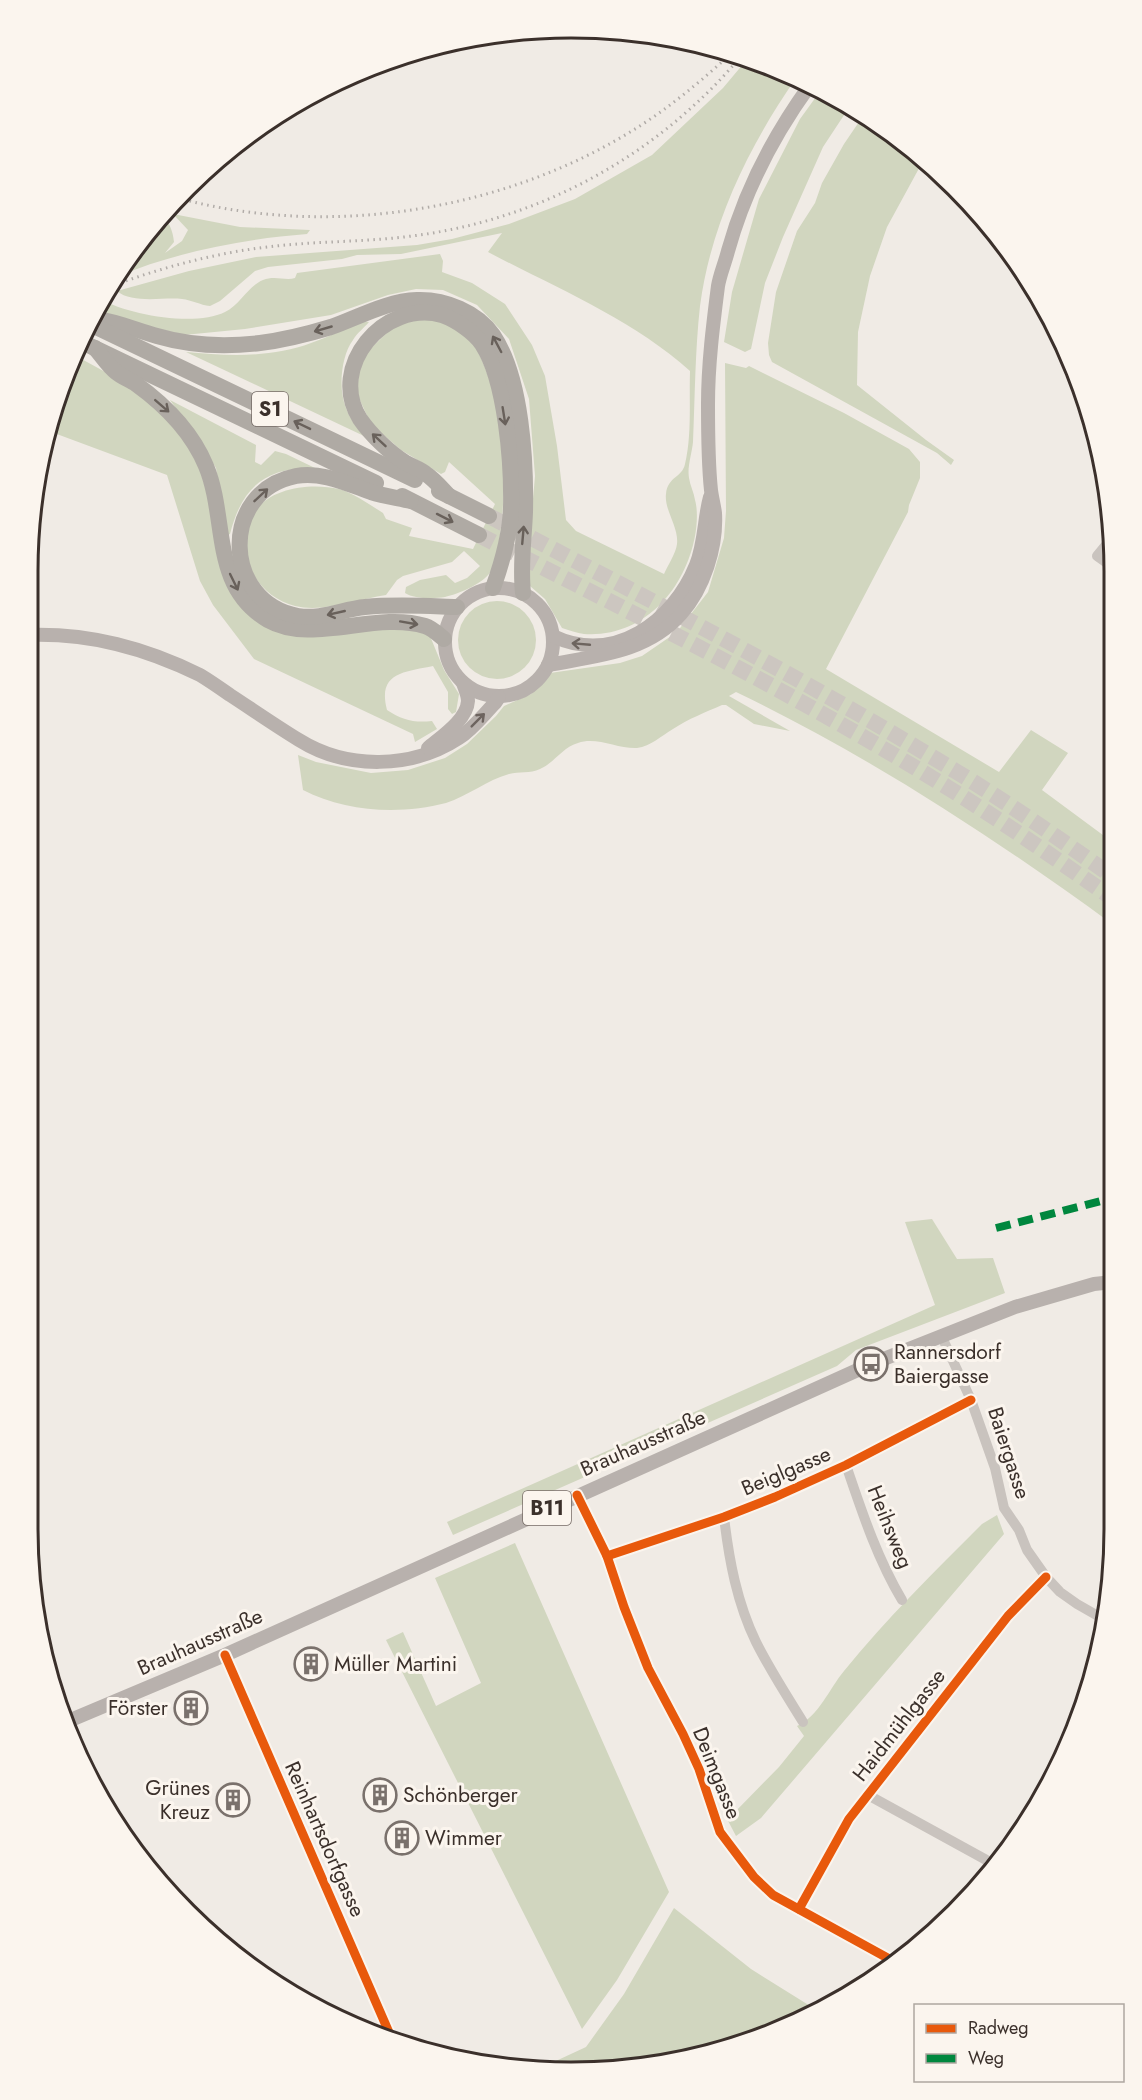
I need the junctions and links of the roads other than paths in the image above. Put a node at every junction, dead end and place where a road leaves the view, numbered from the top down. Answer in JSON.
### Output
{"nodes":[{"id":1,"x":805,"y":92,"type":"edge"},
{"id":2,"x":101,"y":319,"type":"edge"},
{"id":3,"x":97,"y":327,"type":"edge"},
{"id":4,"x":89,"y":345,"type":"edge"},
{"id":5,"x":711,"y":491,"type":"junction"},
{"id":6,"x":449,"y":496,"type":"junction"},
{"id":7,"x":411,"y":501,"type":"junction"},
{"id":8,"x":489,"y":516,"type":"tunnel mouth"},
{"id":9,"x":479,"y":535,"type":"tunnel mouth"},
{"id":10,"x":1103,"y":548,"type":"edge"},
{"id":11,"x":1104,"y":561,"type":"edge"},
{"id":12,"x":493,"y":588,"type":"junction"},
{"id":13,"x":523,"y":593,"type":"junction"},
{"id":14,"x":457,"y":606,"type":"junction"},
{"id":15,"x":38,"y":634,"type":"edge"},
{"id":16,"x":553,"y":636,"type":"junction"},
{"id":17,"x":444,"y":639,"type":"junction"},
{"id":18,"x":548,"y":665,"type":"junction"},
{"id":19,"x":463,"y":683,"type":"junction"},
{"id":20,"x":499,"y":697,"type":"junction"},
{"id":21,"x":417,"y":757,"type":"junction"},
{"id":22,"x":1104,"y":1284,"type":"edge"},
{"id":23,"x":941,"y":1335,"type":"junction"},
{"id":24,"x":971,"y":1400,"type":"junction"},
{"id":25,"x":846,"y":1465,"type":"junction"},
{"id":26,"x":577,"y":1495,"type":"junction"},
{"id":27,"x":724,"y":1517,"type":"junction"},
{"id":28,"x":607,"y":1556,"type":"junction"},
{"id":29,"x":1046,"y":1577,"type":"junction"},
{"id":30,"x":902,"y":1600,"type":"dead end"},
{"id":31,"x":1097,"y":1615,"type":"edge"},
{"id":32,"x":225,"y":1655,"type":"junction"},
{"id":33,"x":73,"y":1719,"type":"edge"},
{"id":34,"x":803,"y":1722,"type":"dead end"},
{"id":35,"x":868,"y":1795,"type":"junction"},
{"id":36,"x":988,"y":1861,"type":"edge"},
{"id":37,"x":800,"y":1909,"type":"junction"},
{"id":38,"x":888,"y":1958,"type":"edge"},
{"id":39,"x":388,"y":2030,"type":"edge"}],
"edges":[{"from":1,"to":5,"type":"main road"},
{"from":13,"to":2,"type":"highway","one_way":true},
{"from":6,"to":3,"type":"highway","number":"S1","one_way":true},
{"from":4,"to":7,"type":"highway","number":"S1"},
{"from":4,"to":17,"type":"highway","one_way":true},
{"from":5,"to":16,"type":"main road","one_way":true},
{"from":5,"to":18,"type":"main road"},
{"from":6,"to":8,"type":"highway","number":"S1"},
{"from":6,"to":12,"type":"highway","one_way":true},
{"from":7,"to":9,"type":"highway","number":"S1","one_way":true},
{"from":14,"to":7,"type":"highway","one_way":true},
{"from":10,"to":11,"type":"street"},
{"from":12,"to":13,"type":"main road"},
{"from":12,"to":14,"type":"main road"},
{"from":13,"to":16,"type":"main road"},
{"from":14,"to":17,"type":"main road"},
{"from":15,"to":21,"type":"main road"},
{"from":16,"to":18,"type":"main road"},
{"from":17,"to":19,"type":"main road"},
{"from":18,"to":20,"type":"main road"},
{"from":19,"to":20,"type":"main road"},
{"from":19,"to":21,"type":"main road"},
{"from":21,"to":20,"type":"main road","one_way":true},
{"from":22,"to":23,"type":"main road","name":"Brauhausstraße","number":"B11"},
{"from":23,"to":24,"type":"street","name":"Baiergasse"},
{"from":23,"to":26,"type":"main road","name":"Brauhausstraße","number":"B11"},
{"from":24,"to":25,"type":"street","name":"Beiglgasse"},
{"from":24,"to":29,"type":"street","name":"Baiergasse"},
{"from":25,"to":27,"type":"street","name":"Beiglgasse"},
{"from":25,"to":30,"type":"street","name":"Heihsweg"},
{"from":26,"to":28,"type":"street","name":"Deimgasse"},
{"from":26,"to":32,"type":"main road","name":"Brauhausstraße","number":"B11"},
{"from":27,"to":28,"type":"street","name":"Beiglgasse"},
{"from":27,"to":34,"type":"street"},
{"from":28,"to":37,"type":"street","name":"Deimgasse"},
{"from":29,"to":31,"type":"street","name":"Baiergasse"},
{"from":29,"to":35,"type":"street","name":"Haidmühlgasse"},
{"from":32,"to":33,"type":"main road","name":"Brauhausstraße","number":"B11"},
{"from":32,"to":39,"type":"street","name":"Reinhartsdorfgasse"},
{"from":35,"to":36,"type":"street"},
{"from":35,"to":37,"type":"street","name":"Haidmühlgasse"},
{"from":37,"to":38,"type":"street","name":"Deimgasse"}]}
